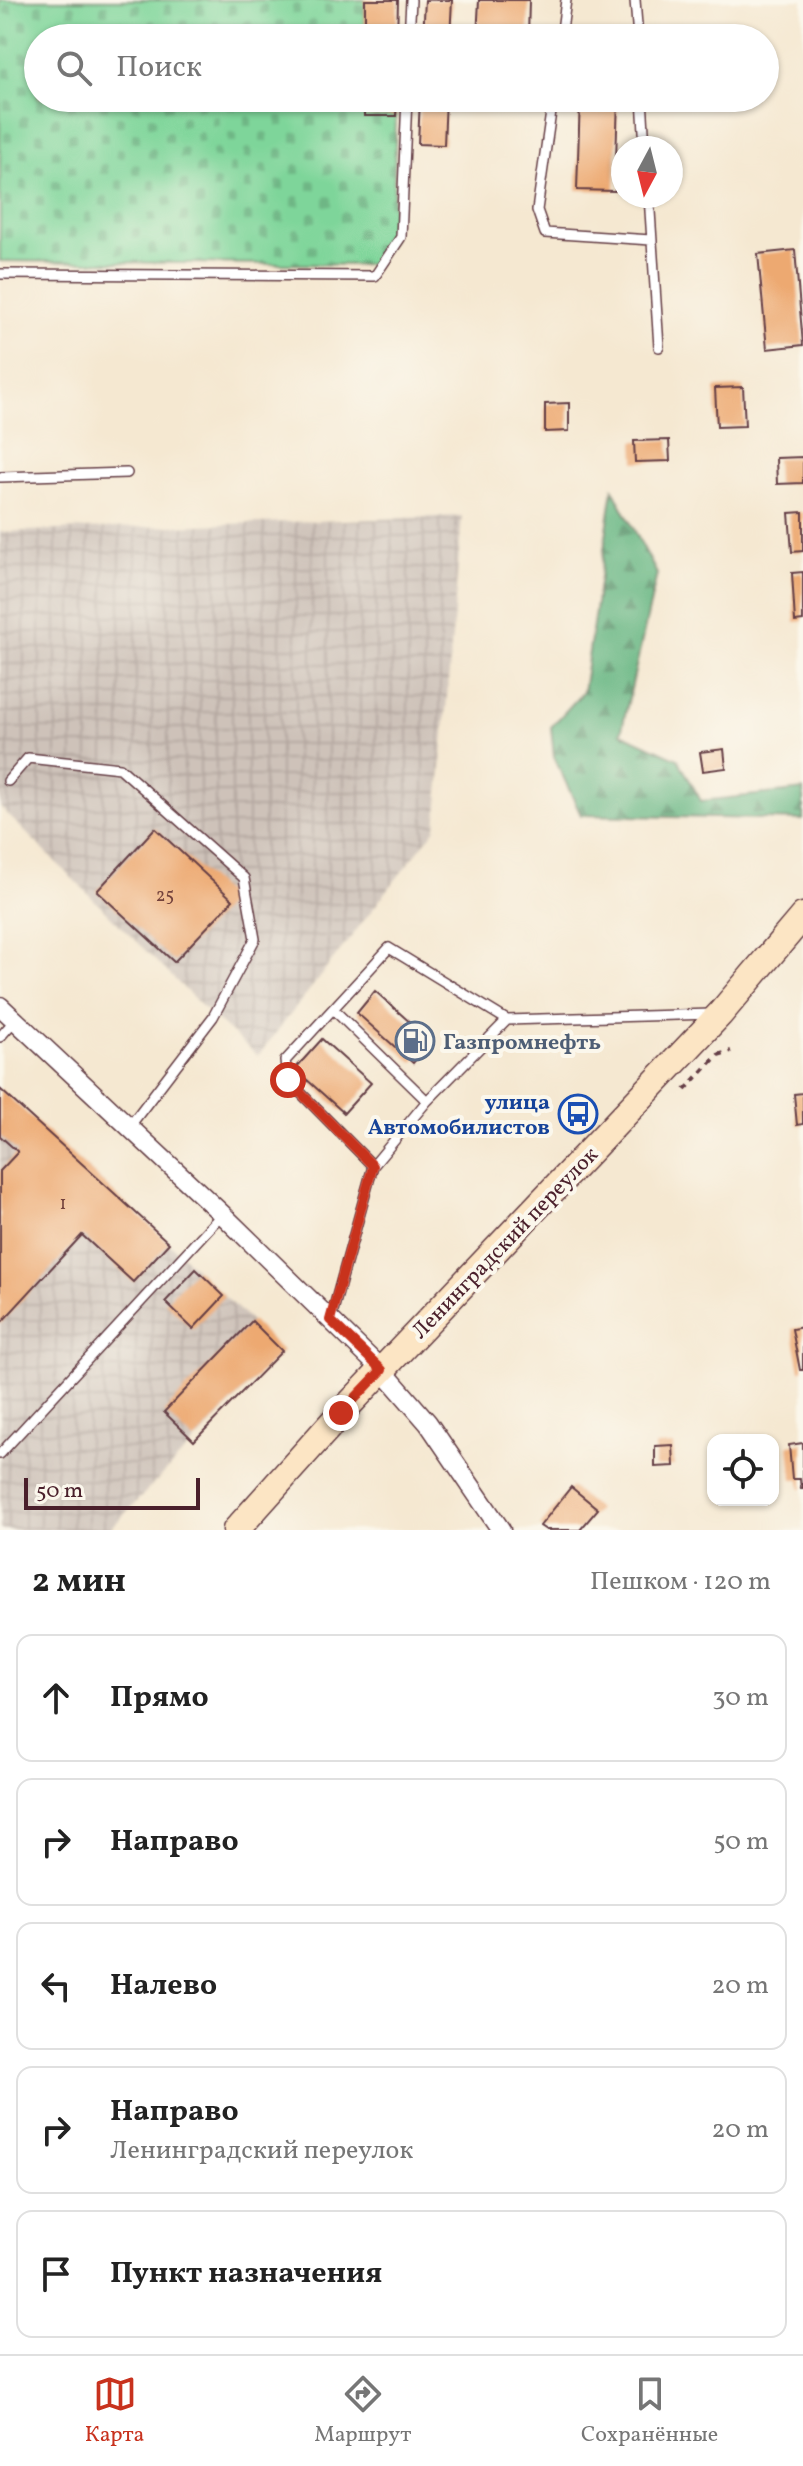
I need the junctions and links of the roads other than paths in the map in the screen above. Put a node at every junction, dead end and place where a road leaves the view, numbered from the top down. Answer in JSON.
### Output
{"nodes":[{"id":1,"x":411,"y":0,"type":"edge"},
{"id":2,"x":566,"y":0,"type":"edge"},
{"id":3,"x":635,"y":0,"type":"edge"},
{"id":4,"x":410,"y":24,"type":"edge"},
{"id":5,"x":563,"y":24,"type":"edge"},
{"id":6,"x":637,"y":24,"type":"edge"},
{"id":7,"x":406,"y":112,"type":"edge"},
{"id":8,"x":551,"y":112,"type":"edge"},
{"id":9,"x":643,"y":112,"type":"edge"},
{"id":10,"x":644,"y":136,"type":"edge"},
{"id":11,"x":650,"y":208,"type":"edge"},
{"id":12,"x":651,"y":240,"type":"junction"},
{"id":13,"x":0,"y":274,"type":"edge"},
{"id":14,"x":659,"y":347,"type":"dead end"},
{"id":15,"x":127,"y":473,"type":"dead end"},
{"id":16,"x":0,"y":477,"type":"edge"},
{"id":17,"x":8,"y":781,"type":"dead end"},
{"id":18,"x":803,"y":916,"type":"edge"},
{"id":19,"x":0,"y":1006,"type":"edge"},
{"id":20,"x":333,"y":1009,"type":"junction"},
{"id":21,"x":720,"y":1014,"type":"junction"},
{"id":22,"x":15,"y":1020,"type":"junction"},
{"id":23,"x":507,"y":1020,"type":"junction"},
{"id":24,"x":0,"y":1037,"type":"edge"},
{"id":25,"x":427,"y":1101,"type":"junction"},
{"id":26,"x":129,"y":1127,"type":"junction"},
{"id":27,"x":373,"y":1166,"type":"junction"},
{"id":28,"x":222,"y":1214,"type":"junction"},
{"id":29,"x":330,"y":1320,"type":"junction"},
{"id":30,"x":382,"y":1370,"type":"junction"},
{"id":31,"x":0,"y":1454,"type":"edge"},
{"id":32,"x":491,"y":1525,"type":"edge"},
{"id":33,"x":236,"y":1530,"type":"edge"}],
"edges":[{"from":1,"to":4,"type":"lane"},
{"from":2,"to":5,"type":"lane"},
{"from":3,"to":6,"type":"lane"},
{"from":7,"to":13,"type":"lane"},
{"from":8,"to":12,"type":"lane"},
{"from":9,"to":10,"type":"lane"},
{"from":11,"to":12,"type":"lane"},
{"from":12,"to":14,"type":"lane"},
{"from":15,"to":16,"type":"lane"},
{"from":17,"to":26,"type":"lane"},
{"from":18,"to":21,"type":"main road","name":"Ленинградский переулок"},
{"from":19,"to":22,"type":"street"},
{"from":20,"to":23,"type":"lane"},
{"from":20,"to":25,"type":"lane"},
{"from":20,"to":27,"type":"lane"},
{"from":21,"to":23,"type":"lane"},
{"from":21,"to":30,"type":"main road","name":"Ленинградский переулок"},
{"from":22,"to":24,"type":"lane"},
{"from":22,"to":26,"type":"street"},
{"from":23,"to":25,"type":"lane"},
{"from":25,"to":27,"type":"lane"},
{"from":26,"to":28,"type":"street"},
{"from":27,"to":29,"type":"lane"},
{"from":28,"to":29,"type":"street"},
{"from":28,"to":31,"type":"lane"},
{"from":29,"to":30,"type":"street"},
{"from":30,"to":32,"type":"street"},
{"from":30,"to":33,"type":"main road","name":"Ленинградский переулок"}]}
